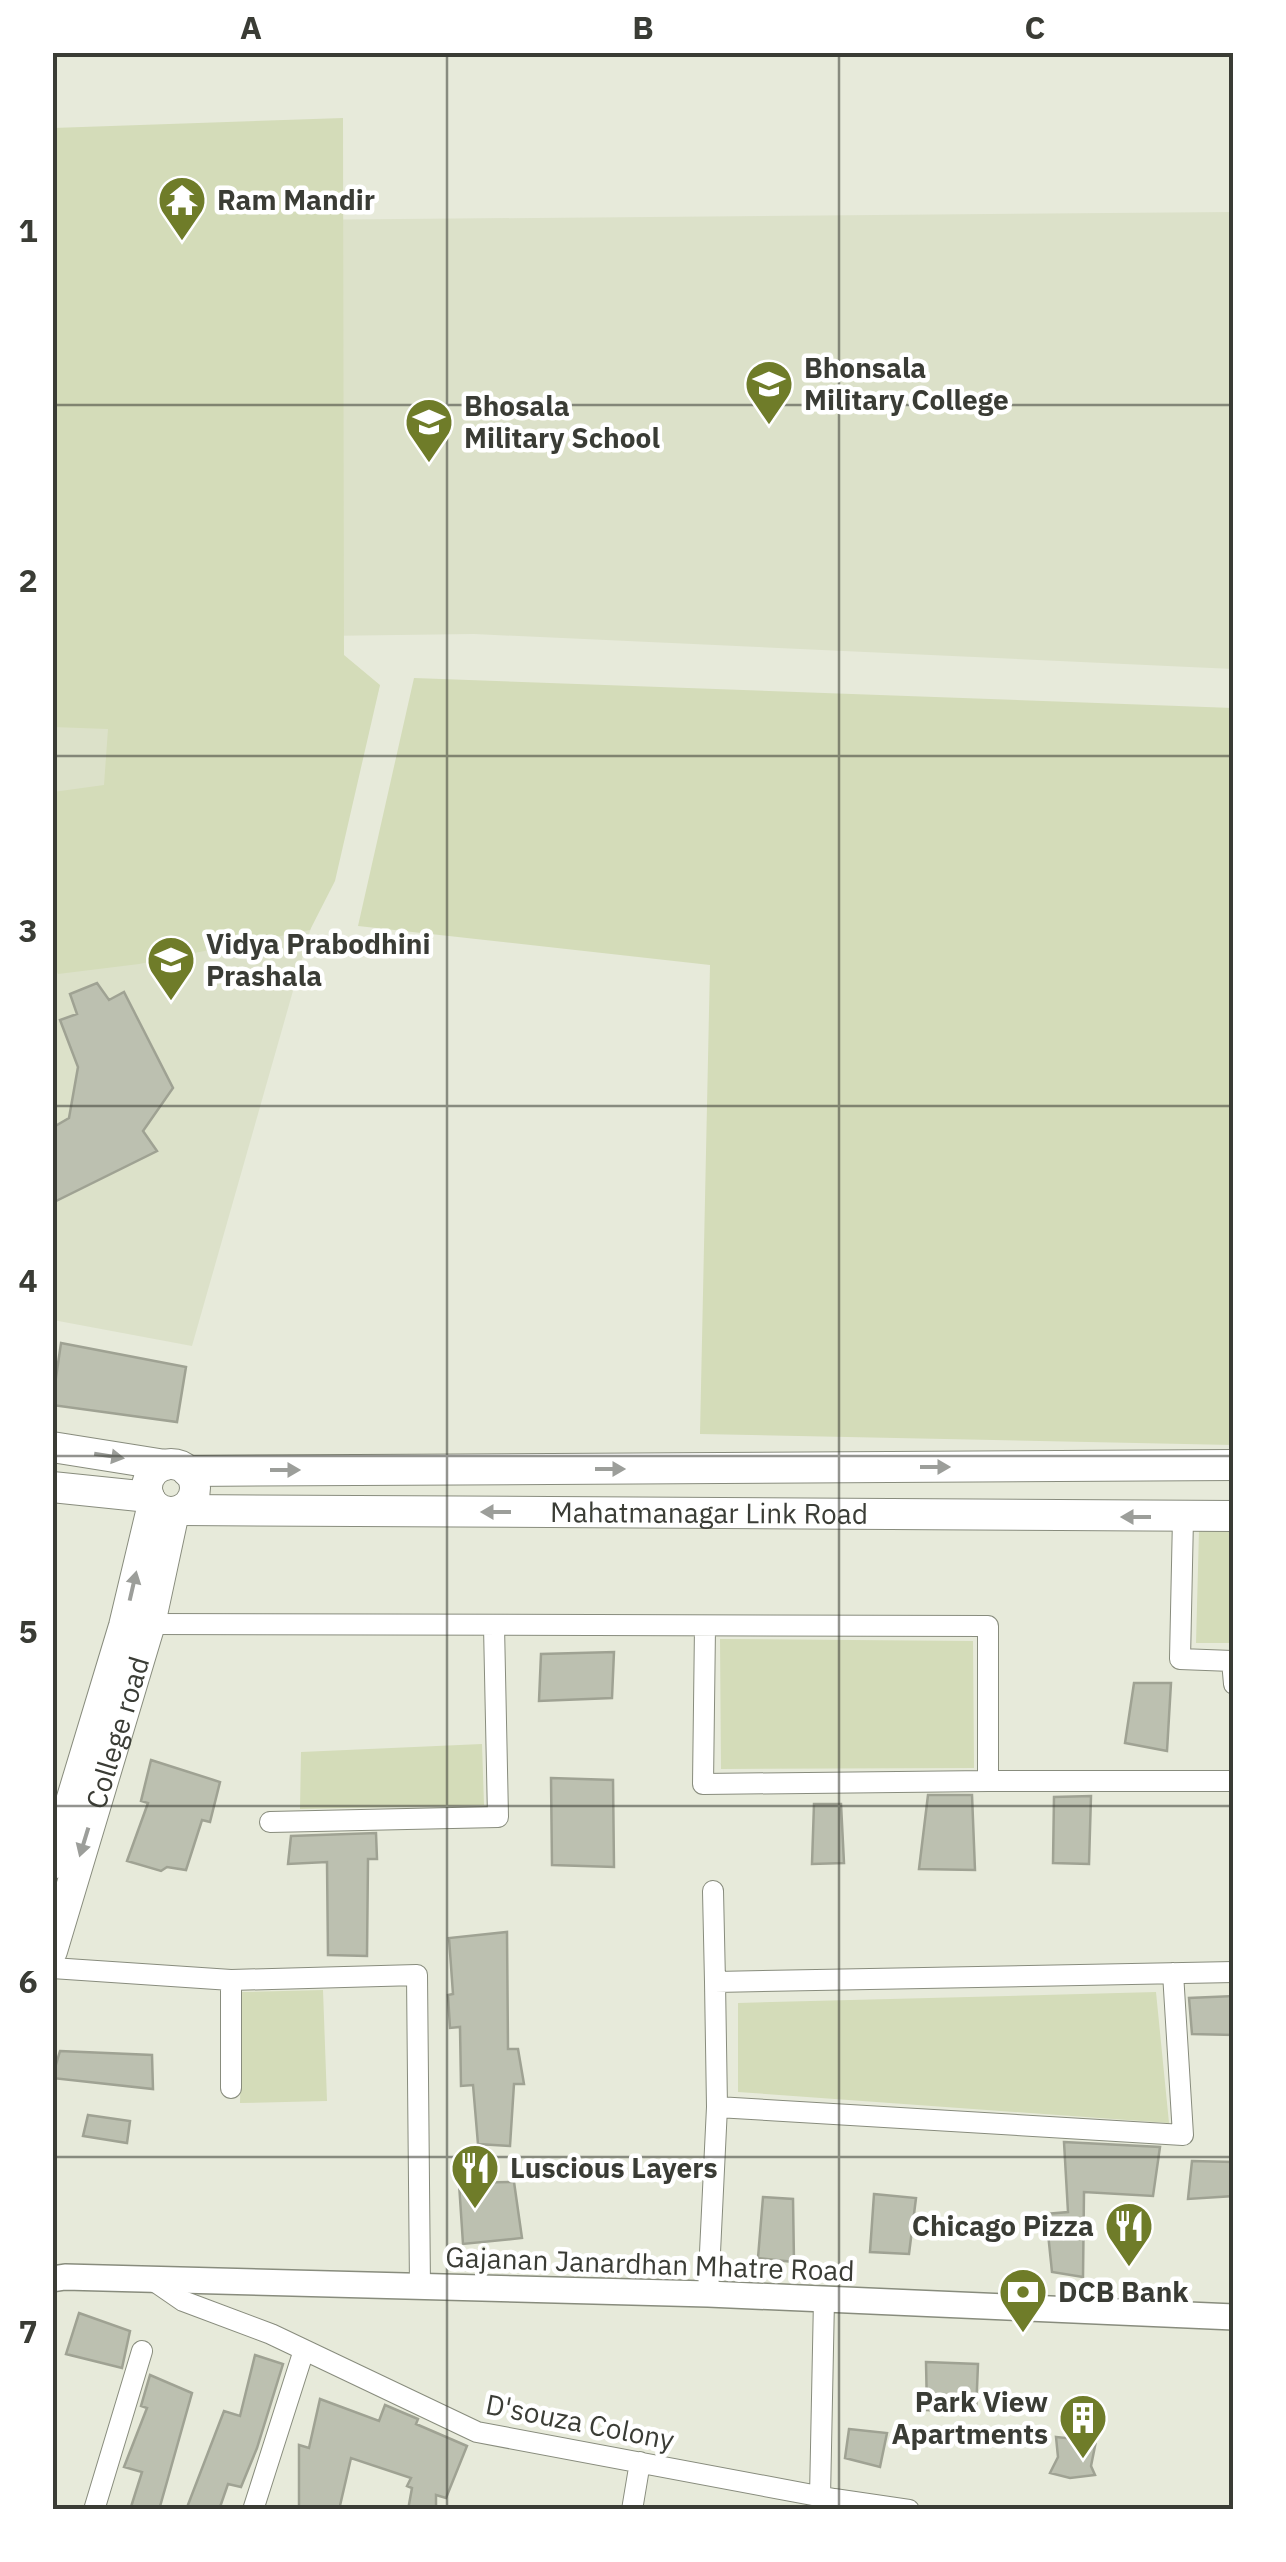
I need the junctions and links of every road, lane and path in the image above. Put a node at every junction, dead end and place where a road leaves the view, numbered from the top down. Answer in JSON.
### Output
{"nodes":[{"id":1,"x":52,"y":1447,"type":"edge"},
{"id":2,"x":1234,"y":1465,"type":"edge"},
{"id":3,"x":176,"y":1468,"type":"junction"},
{"id":4,"x":52,"y":1487,"type":"edge"},
{"id":5,"x":164,"y":1506,"type":"junction"},
{"id":6,"x":1234,"y":1516,"type":"edge"},
{"id":7,"x":1182,"y":1518,"type":"junction"},
{"id":8,"x":150,"y":1624,"type":"junction"},
{"id":9,"x":494,"y":1626,"type":"junction"},
{"id":10,"x":704,"y":1627,"type":"junction"},
{"id":11,"x":1233,"y":1661,"type":"edge"},
{"id":12,"x":1234,"y":1684,"type":"edge"},
{"id":13,"x":988,"y":1781,"type":"junction"},
{"id":14,"x":1234,"y":1781,"type":"edge"},
{"id":15,"x":270,"y":1822,"type":"dead end"},
{"id":16,"x":54,"y":1853,"type":"edge"},
{"id":17,"x":713,"y":1890,"type":"dead end"},
{"id":18,"x":52,"y":1951,"type":"edge"},
{"id":19,"x":52,"y":1968,"type":"edge"},
{"id":20,"x":1234,"y":1972,"type":"edge"},
{"id":21,"x":1173,"y":1973,"type":"junction"},
{"id":22,"x":230,"y":1980,"type":"junction"},
{"id":23,"x":716,"y":1982,"type":"junction"},
{"id":24,"x":230,"y":2088,"type":"dead end"},
{"id":25,"x":717,"y":2106,"type":"junction"},
{"id":26,"x":56,"y":2276,"type":"edge"},
{"id":27,"x":151,"y":2279,"type":"junction"},
{"id":28,"x":420,"y":2286,"type":"junction"},
{"id":29,"x":708,"y":2294,"type":"junction"},
{"id":30,"x":824,"y":2300,"type":"junction"},
{"id":31,"x":1234,"y":2317,"type":"edge"},
{"id":32,"x":142,"y":2350,"type":"dead end"},
{"id":33,"x":304,"y":2350,"type":"junction"},
{"id":34,"x":640,"y":2462,"type":"junction"},
{"id":35,"x":820,"y":2497,"type":"junction"},
{"id":36,"x":94,"y":2510,"type":"edge"},
{"id":37,"x":253,"y":2510,"type":"edge"},
{"id":38,"x":632,"y":2510,"type":"edge"},
{"id":39,"x":909,"y":2510,"type":"edge"}],
"edges":[{"from":1,"to":3,"type":"main road","name":"Mahatmanagar Link Road","one_way":true},
{"from":3,"to":2,"type":"main road","name":"Mahatmanagar Link Road","one_way":true},
{"from":3,"to":5,"type":"main road"},
{"from":3,"to":5,"type":"main road"},
{"from":4,"to":5,"type":"main road","name":"Mahatmanagar Link Road"},
{"from":7,"to":5,"type":"main road","name":"Mahatmanagar Link Road","one_way":true},
{"from":5,"to":8,"type":"main road","name":"College road"},
{"from":16,"to":5,"type":"main road","name":"College road","one_way":true},
{"from":6,"to":7,"type":"main road","name":"Mahatmanagar Link Road"},
{"from":7,"to":11,"type":"street"},
{"from":8,"to":9,"type":"street"},
{"from":8,"to":18,"type":"main road","name":"College road","one_way":true},
{"from":9,"to":10,"type":"street"},
{"from":9,"to":15,"type":"street"},
{"from":10,"to":13,"type":"street"},
{"from":10,"to":13,"type":"street"},
{"from":11,"to":12,"type":"street"},
{"from":13,"to":14,"type":"street"},
{"from":17,"to":23,"type":"street"},
{"from":19,"to":22,"type":"street"},
{"from":20,"to":21,"type":"street"},
{"from":21,"to":23,"type":"street"},
{"from":21,"to":25,"type":"street"},
{"from":22,"to":24,"type":"street"},
{"from":22,"to":28,"type":"street"},
{"from":23,"to":25,"type":"street"},
{"from":25,"to":29,"type":"street"},
{"from":26,"to":27,"type":"street","name":"Gajanan Janardhan Mhatre Road"},
{"from":27,"to":28,"type":"street","name":"Gajanan Janardhan Mhatre Road"},
{"from":27,"to":33,"type":"street","name":"D'souza Colony"},
{"from":28,"to":29,"type":"street","name":"Gajanan Janardhan Mhatre Road"},
{"from":29,"to":30,"type":"street","name":"Gajanan Janardhan Mhatre Road"},
{"from":30,"to":31,"type":"street","name":"Gajanan Janardhan Mhatre Road"},
{"from":30,"to":35,"type":"street"},
{"from":32,"to":36,"type":"street"},
{"from":33,"to":34,"type":"street","name":"D'souza Colony"},
{"from":33,"to":37,"type":"street"},
{"from":34,"to":35,"type":"street","name":"D'souza Colony"},
{"from":34,"to":38,"type":"street"},
{"from":35,"to":39,"type":"street","name":"D'souza Colony"}]}
